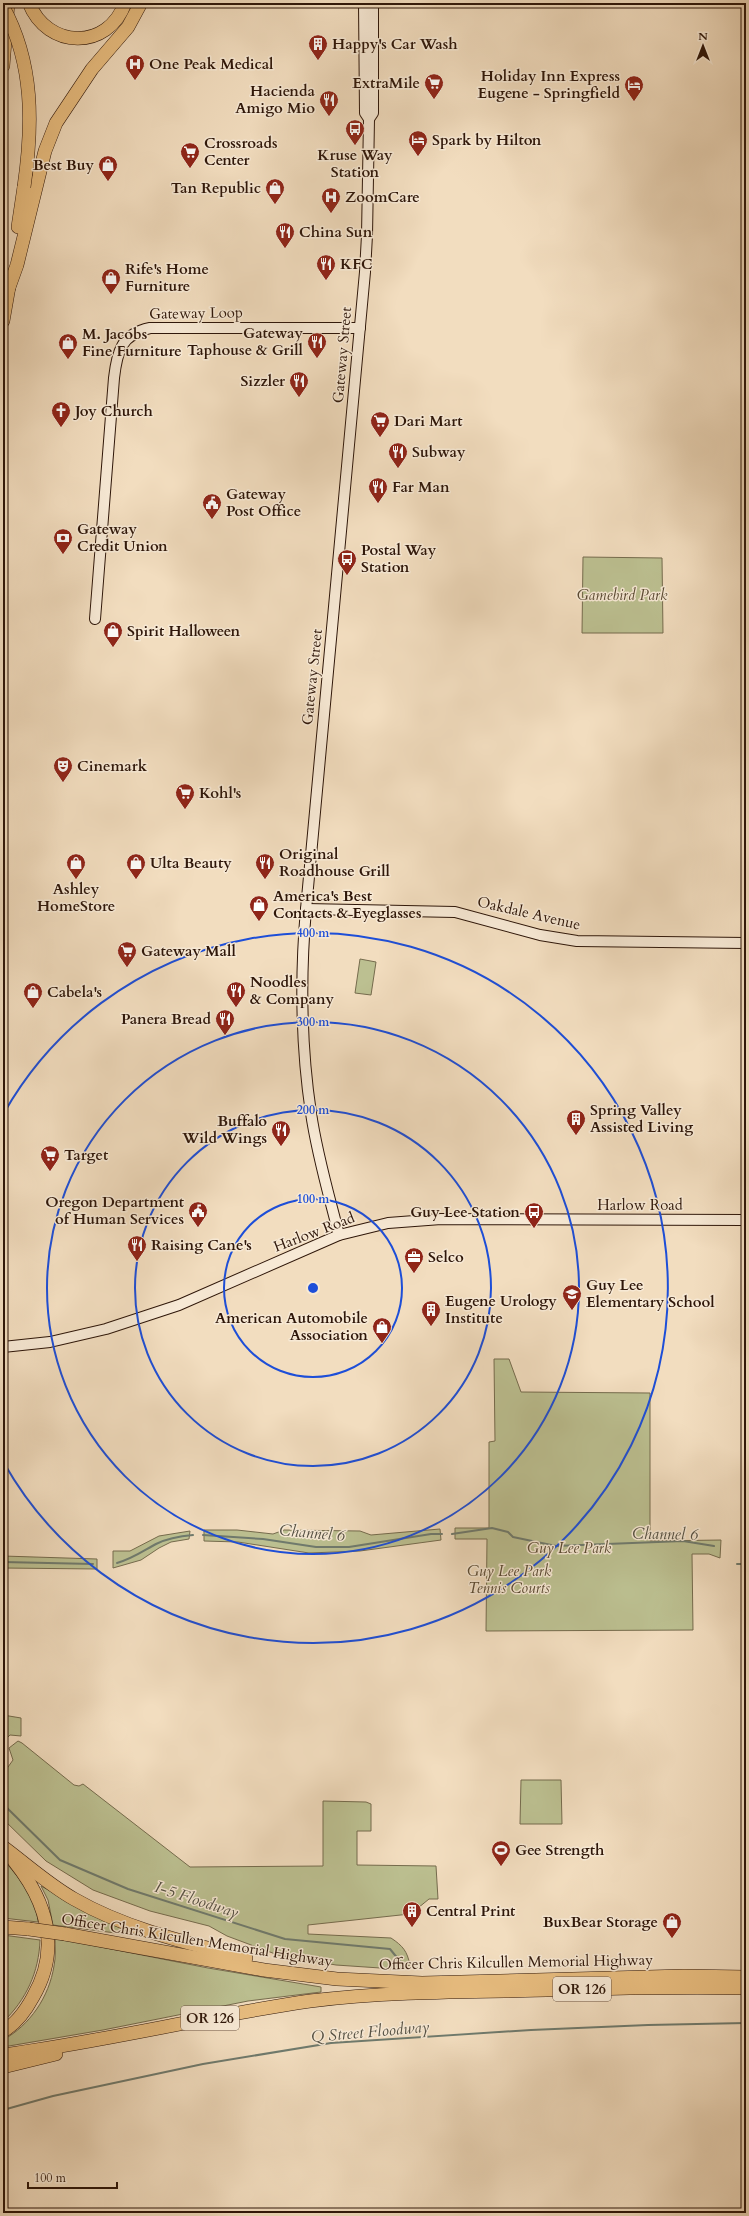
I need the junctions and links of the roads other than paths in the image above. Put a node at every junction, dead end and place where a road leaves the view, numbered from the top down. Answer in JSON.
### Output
{"nodes":[{"id":1,"x":8,"y":3,"type":"edge"},
{"id":2,"x":29,"y":3,"type":"edge"},
{"id":3,"x":125,"y":3,"type":"edge"},
{"id":4,"x":141,"y":3,"type":"edge"},
{"id":5,"x":364,"y":3,"type":"edge"},
{"id":6,"x":373,"y":3,"type":"edge"},
{"id":7,"x":3,"y":7,"type":"edge"},
{"id":8,"x":365,"y":44,"type":"junction"},
{"id":9,"x":3,"y":66,"type":"edge"},
{"id":10,"x":374,"y":68,"type":"junction"},
{"id":11,"x":368,"y":119,"type":"junction"},
{"id":12,"x":8,"y":290,"type":"junction"},
{"id":13,"x":3,"y":321,"type":"edge"},
{"id":14,"x":360,"y":328,"type":"junction"},
{"id":15,"x":95,"y":619,"type":"dead end"},
{"id":16,"x":306,"y":909,"type":"junction"},
{"id":17,"x":746,"y":943,"type":"edge"},
{"id":18,"x":746,"y":1220,"type":"edge"},
{"id":19,"x":339,"y":1235,"type":"junction"},
{"id":20,"x":3,"y":1347,"type":"edge"},
{"id":21,"x":3,"y":1848,"type":"edge"},
{"id":22,"x":3,"y":1927,"type":"edge"},
{"id":23,"x":746,"y":1977,"type":"edge"},
{"id":24,"x":337,"y":1979,"type":"junction"},
{"id":25,"x":746,"y":1988,"type":"edge"},
{"id":26,"x":156,"y":2029,"type":"junction"},
{"id":27,"x":3,"y":2031,"type":"edge"},
{"id":28,"x":3,"y":2054,"type":"edge"},
{"id":29,"x":3,"y":2067,"type":"edge"}],
"edges":[{"from":1,"to":9,"type":"highway"},
{"from":2,"to":3,"type":"highway"},
{"from":4,"to":12,"type":"highway"},
{"from":5,"to":8,"type":"main road","name":"Gateway Street"},
{"from":6,"to":10,"type":"main road","name":"Gateway Street"},
{"from":7,"to":12,"type":"highway","bridge":true},
{"from":8,"to":10,"type":"main road"},
{"from":8,"to":11,"type":"main road","name":"Gateway Street"},
{"from":10,"to":11,"type":"main road","name":"Gateway Street"},
{"from":11,"to":14,"type":"main road","name":"Gateway Street"},
{"from":12,"to":13,"type":"highway"},
{"from":14,"to":15,"type":"main road","name":"Gateway Loop"},
{"from":14,"to":16,"type":"main road","name":"Gateway Street"},
{"from":16,"to":17,"type":"main road","name":"Oakdale Avenue"},
{"from":16,"to":19,"type":"main road","name":"Gateway Street"},
{"from":18,"to":19,"type":"main road","name":"Harlow Road"},
{"from":19,"to":20,"type":"main road","name":"Harlow Road"},
{"from":21,"to":24,"type":"highway"},
{"from":21,"to":27,"type":"highway"},
{"from":22,"to":24,"type":"highway","name":"Officer Chris Kilcullen Memorial Highway","number":"OR 126","bridge":true},
{"from":23,"to":24,"type":"highway","name":"Officer Chris Kilcullen Memorial Highway","number":"OR 126"},
{"from":25,"to":26,"type":"highway","name":"Officer Chris Kilcullen Memorial Highway","number":"OR 126"},
{"from":26,"to":28,"type":"highway","name":"Officer Chris Kilcullen Memorial Highway","number":"OR 126"},
{"from":26,"to":29,"type":"highway"}]}
